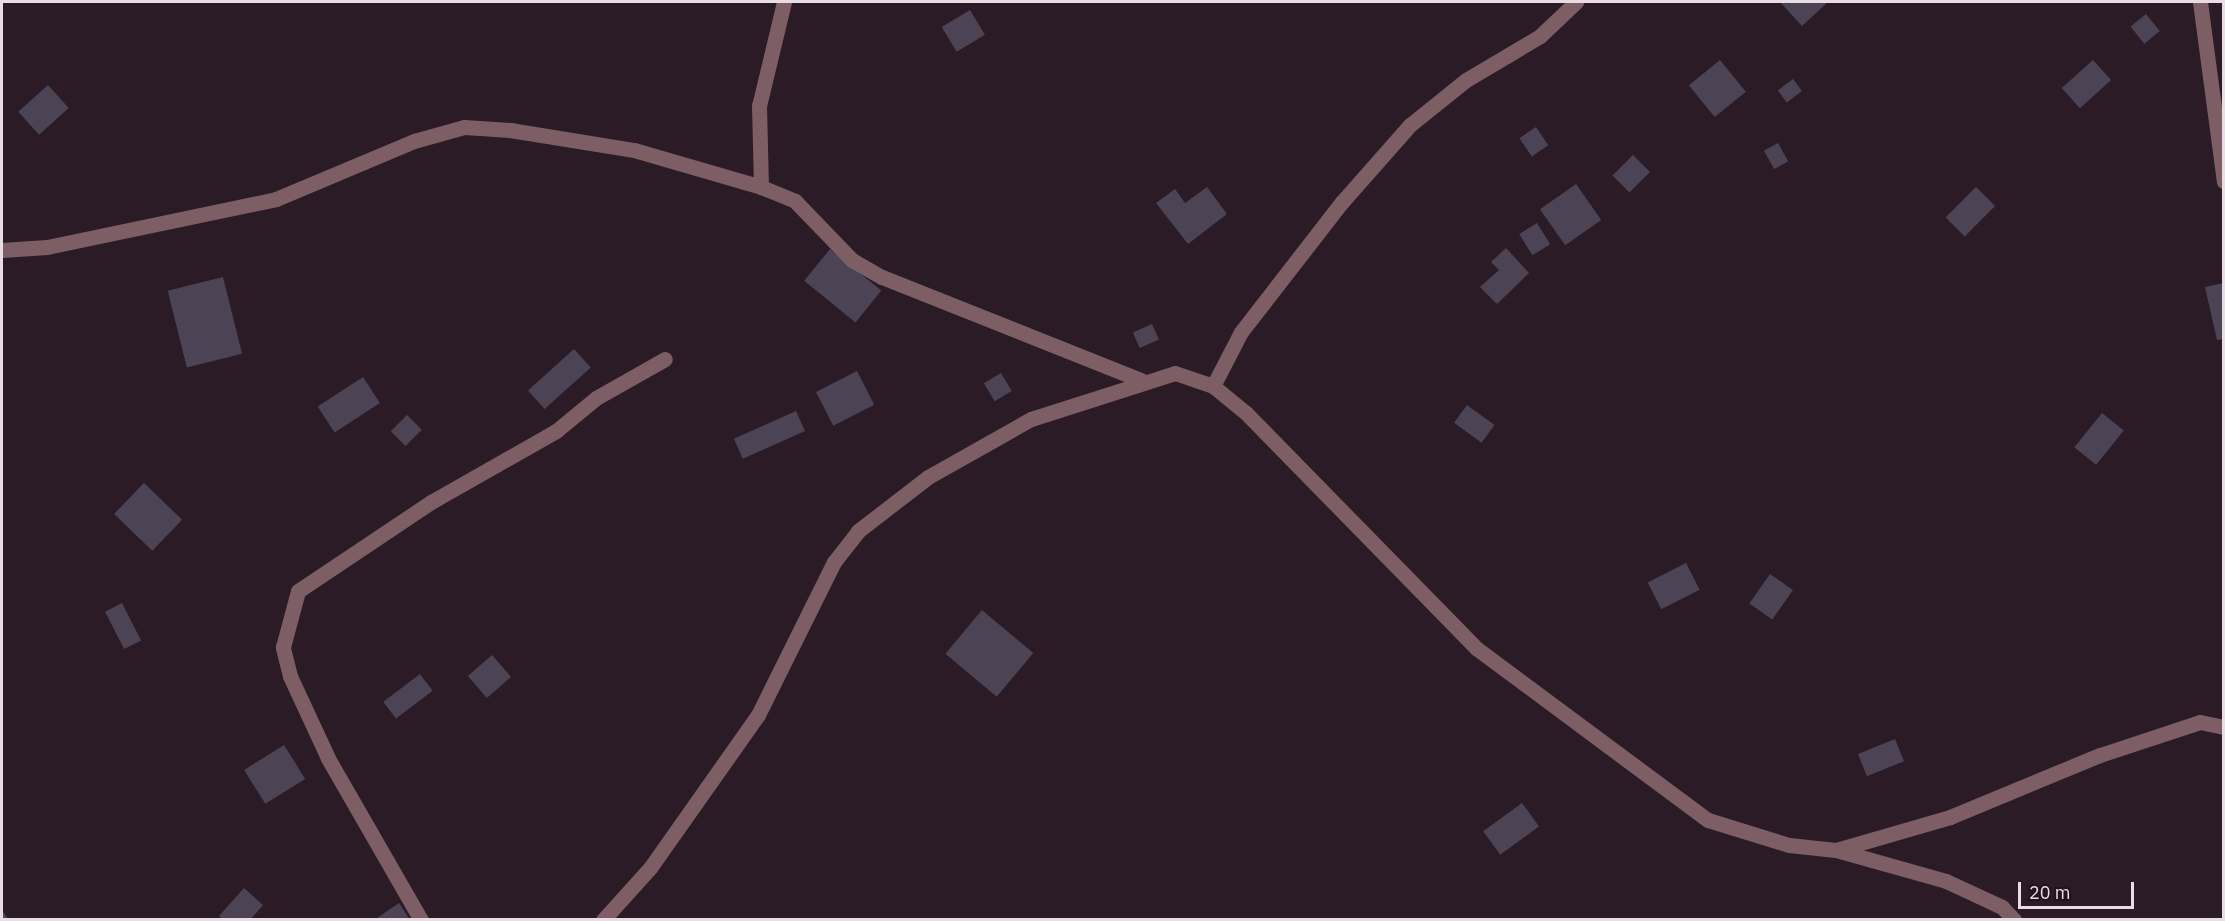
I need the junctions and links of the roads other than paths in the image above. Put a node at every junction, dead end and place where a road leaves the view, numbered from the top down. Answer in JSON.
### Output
{"nodes":[{"id":1,"x":783,"y":2,"type":"edge"},
{"id":2,"x":1576,"y":2,"type":"edge"},
{"id":3,"x":2200,"y":2,"type":"edge"},
{"id":4,"x":2223,"y":181,"type":"edge"},
{"id":5,"x":760,"y":187,"type":"junction"},
{"id":6,"x":2,"y":250,"type":"edge"},
{"id":7,"x":666,"y":359,"type":"dead end"},
{"id":8,"x":1142,"y":380,"type":"junction"},
{"id":9,"x":1213,"y":386,"type":"junction"},
{"id":10,"x":2223,"y":727,"type":"edge"},
{"id":11,"x":1836,"y":849,"type":"junction"},
{"id":12,"x":421,"y":920,"type":"edge"},
{"id":13,"x":603,"y":920,"type":"edge"},
{"id":14,"x":2013,"y":920,"type":"edge"}],
"edges":[{"from":1,"to":5,"type":"street"},
{"from":2,"to":9,"type":"street"},
{"from":3,"to":4,"type":"street"},
{"from":5,"to":6,"type":"street"},
{"from":5,"to":8,"type":"street"},
{"from":7,"to":12,"type":"street"},
{"from":8,"to":9,"type":"street"},
{"from":8,"to":13,"type":"street"},
{"from":9,"to":11,"type":"street"},
{"from":10,"to":11,"type":"street"},
{"from":11,"to":14,"type":"street"}]}
